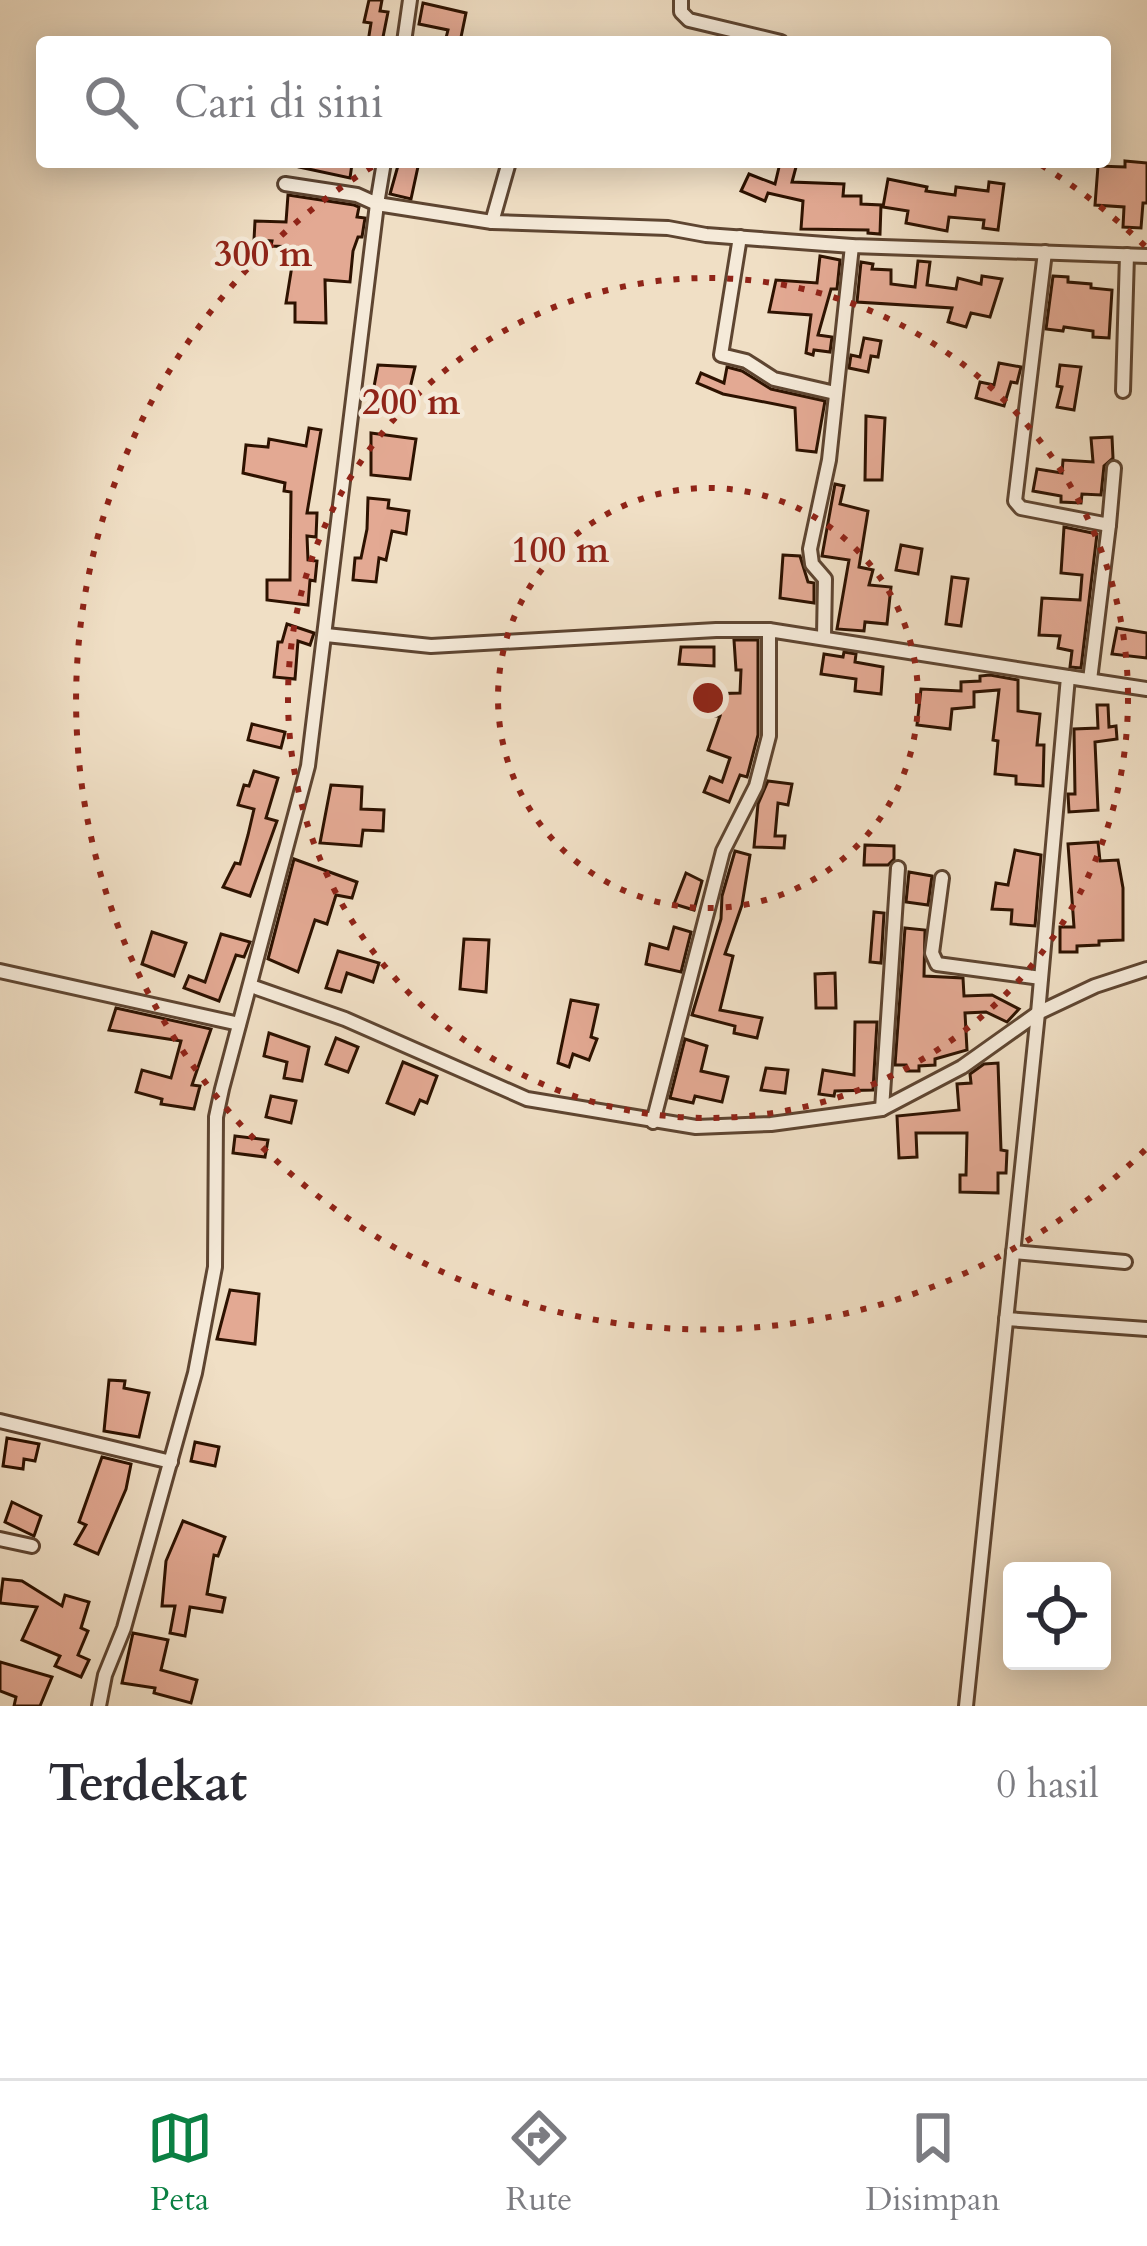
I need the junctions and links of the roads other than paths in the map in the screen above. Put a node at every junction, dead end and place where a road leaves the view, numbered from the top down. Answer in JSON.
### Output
{"nodes":[{"id":1,"x":410,"y":0,"type":"edge"},
{"id":2,"x":681,"y":0,"type":"edge"},
{"id":3,"x":405,"y":36,"type":"edge"},
{"id":4,"x":757,"y":36,"type":"edge"},
{"id":5,"x":383,"y":168,"type":"edge"},
{"id":6,"x":507,"y":168,"type":"edge"},
{"id":7,"x":285,"y":184,"type":"dead end"},
{"id":8,"x":377,"y":204,"type":"junction"},
{"id":9,"x":492,"y":222,"type":"junction"},
{"id":10,"x":740,"y":237,"type":"junction"},
{"id":11,"x":852,"y":246,"type":"junction"},
{"id":12,"x":1045,"y":252,"type":"junction"},
{"id":13,"x":1127,"y":254,"type":"junction"},
{"id":14,"x":1147,"y":256,"type":"edge"},
{"id":15,"x":1123,"y":391,"type":"dead end"},
{"id":16,"x":836,"y":393,"type":"junction"},
{"id":17,"x":1114,"y":468,"type":"dead end"},
{"id":18,"x":1109,"y":525,"type":"junction"},
{"id":19,"x":769,"y":630,"type":"junction"},
{"id":20,"x":326,"y":635,"type":"junction"},
{"id":21,"x":824,"y":636,"type":"junction"},
{"id":22,"x":1068,"y":676,"type":"junction"},
{"id":23,"x":1090,"y":680,"type":"junction"},
{"id":24,"x":1147,"y":689,"type":"edge"},
{"id":25,"x":898,"y":868,"type":"dead end"},
{"id":26,"x":942,"y":878,"type":"dead end"},
{"id":27,"x":1147,"y":969,"type":"edge"},
{"id":28,"x":0,"y":970,"type":"edge"},
{"id":29,"x":1042,"y":978,"type":"junction"},
{"id":30,"x":251,"y":986,"type":"junction"},
{"id":31,"x":1038,"y":1013,"type":"junction"},
{"id":32,"x":239,"y":1024,"type":"junction"},
{"id":33,"x":881,"y":1109,"type":"junction"},
{"id":34,"x":653,"y":1122,"type":"junction"},
{"id":35,"x":1013,"y":1252,"type":"junction"},
{"id":36,"x":1125,"y":1262,"type":"dead end"},
{"id":37,"x":1006,"y":1319,"type":"junction"},
{"id":38,"x":1147,"y":1329,"type":"edge"},
{"id":39,"x":0,"y":1421,"type":"edge"},
{"id":40,"x":171,"y":1462,"type":"junction"},
{"id":41,"x":0,"y":1539,"type":"edge"},
{"id":42,"x":32,"y":1546,"type":"dead end"},
{"id":43,"x":99,"y":1706,"type":"edge"},
{"id":44,"x":966,"y":1706,"type":"edge"}],
"edges":[{"from":1,"to":3,"type":"street"},
{"from":2,"to":4,"type":"street"},
{"from":5,"to":8,"type":"street"},
{"from":6,"to":9,"type":"street"},
{"from":7,"to":8,"type":"street"},
{"from":8,"to":9,"type":"street"},
{"from":8,"to":20,"type":"street"},
{"from":9,"to":10,"type":"street"},
{"from":10,"to":11,"type":"street"},
{"from":10,"to":16,"type":"street"},
{"from":11,"to":12,"type":"street"},
{"from":11,"to":16,"type":"street"},
{"from":12,"to":13,"type":"street"},
{"from":12,"to":18,"type":"street"},
{"from":13,"to":14,"type":"street"},
{"from":13,"to":15,"type":"street"},
{"from":16,"to":21,"type":"street"},
{"from":17,"to":18,"type":"street"},
{"from":18,"to":23,"type":"street"},
{"from":19,"to":20,"type":"street"},
{"from":19,"to":21,"type":"street"},
{"from":19,"to":34,"type":"street"},
{"from":20,"to":30,"type":"street"},
{"from":21,"to":22,"type":"street"},
{"from":22,"to":23,"type":"street"},
{"from":22,"to":29,"type":"street"},
{"from":23,"to":24,"type":"street"},
{"from":25,"to":33,"type":"street"},
{"from":26,"to":29,"type":"street"},
{"from":27,"to":31,"type":"street"},
{"from":28,"to":32,"type":"street"},
{"from":29,"to":31,"type":"street"},
{"from":30,"to":32,"type":"street"},
{"from":30,"to":34,"type":"street"},
{"from":31,"to":33,"type":"street"},
{"from":31,"to":35,"type":"street"},
{"from":32,"to":40,"type":"street"},
{"from":33,"to":34,"type":"street"},
{"from":35,"to":36,"type":"street"},
{"from":35,"to":37,"type":"street"},
{"from":37,"to":38,"type":"street"},
{"from":37,"to":44,"type":"street"},
{"from":39,"to":40,"type":"street"},
{"from":40,"to":43,"type":"street"},
{"from":41,"to":42,"type":"street"}]}
